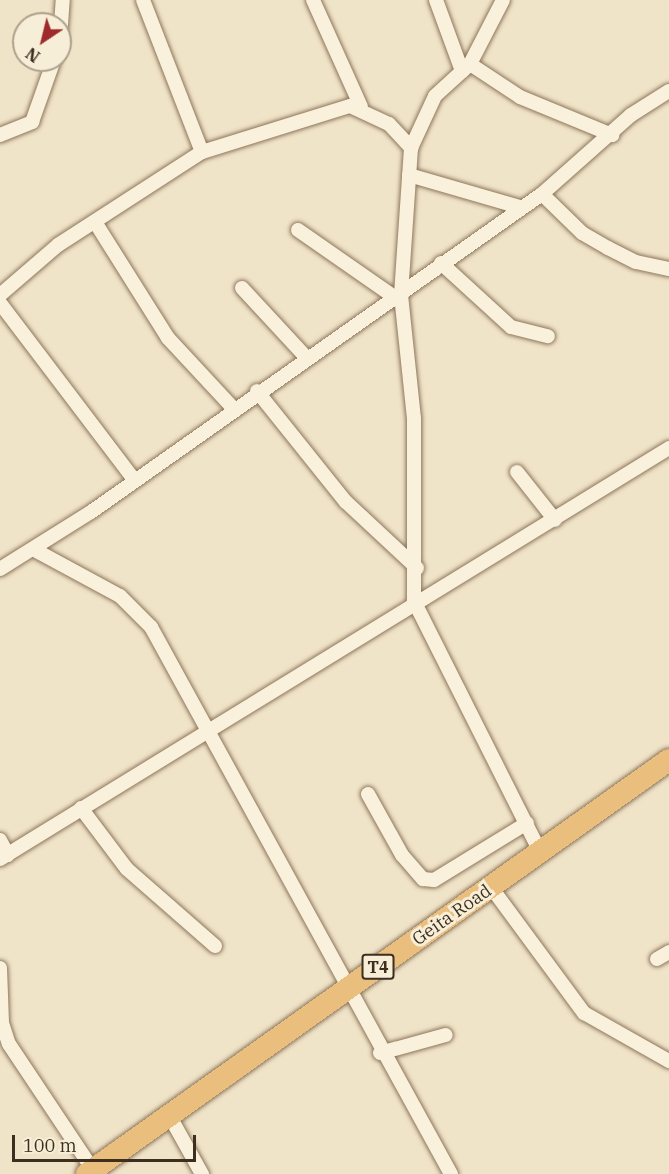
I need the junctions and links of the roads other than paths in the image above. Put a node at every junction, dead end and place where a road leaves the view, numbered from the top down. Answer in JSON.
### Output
{"nodes":[{"id":1,"x":143,"y":0,"type":"edge"},
{"id":2,"x":313,"y":0,"type":"edge"},
{"id":3,"x":436,"y":0,"type":"edge"},
{"id":4,"x":503,"y":0,"type":"edge"},
{"id":5,"x":466,"y":67,"type":"junction"},
{"id":6,"x":50,"y":72,"type":"edge"},
{"id":7,"x":669,"y":91,"type":"edge"},
{"id":8,"x":361,"y":107,"type":"junction"},
{"id":9,"x":0,"y":135,"type":"edge"},
{"id":10,"x":612,"y":135,"type":"junction"},
{"id":11,"x":411,"y":148,"type":"junction"},
{"id":12,"x":202,"y":152,"type":"junction"},
{"id":13,"x":409,"y":175,"type":"junction"},
{"id":14,"x":542,"y":194,"type":"junction"},
{"id":15,"x":520,"y":207,"type":"junction"},
{"id":16,"x":95,"y":222,"type":"junction"},
{"id":17,"x":298,"y":230,"type":"dead end"},
{"id":18,"x":441,"y":263,"type":"junction"},
{"id":19,"x":669,"y":269,"type":"edge"},
{"id":20,"x":242,"y":288,"type":"dead end"},
{"id":21,"x":0,"y":295,"type":"edge"},
{"id":22,"x":398,"y":297,"type":"junction"},
{"id":23,"x":0,"y":303,"type":"edge"},
{"id":24,"x":548,"y":336,"type":"dead end"},
{"id":25,"x":306,"y":357,"type":"junction"},
{"id":26,"x":257,"y":391,"type":"junction"},
{"id":27,"x":234,"y":409,"type":"junction"},
{"id":28,"x":669,"y":448,"type":"edge"},
{"id":29,"x":517,"y":472,"type":"dead end"},
{"id":30,"x":135,"y":481,"type":"junction"},
{"id":31,"x":555,"y":520,"type":"junction"},
{"id":32,"x":33,"y":549,"type":"junction"},
{"id":33,"x":417,"y":568,"type":"junction"},
{"id":34,"x":0,"y":569,"type":"edge"},
{"id":35,"x":414,"y":601,"type":"junction"},
{"id":36,"x":207,"y":730,"type":"junction"},
{"id":37,"x":667,"y":765,"type":"edge"},
{"id":38,"x":368,"y":794,"type":"dead end"},
{"id":39,"x":81,"y":808,"type":"junction"},
{"id":40,"x":527,"y":823,"type":"junction"},
{"id":41,"x":0,"y":840,"type":"edge"},
{"id":42,"x":541,"y":854,"type":"junction"},
{"id":43,"x":4,"y":857,"type":"edge"},
{"id":44,"x":491,"y":887,"type":"junction"},
{"id":45,"x":215,"y":945,"type":"dead end"},
{"id":46,"x":669,"y":952,"type":"edge"},
{"id":47,"x":657,"y":960,"type":"dead end"},
{"id":48,"x":0,"y":968,"type":"edge"},
{"id":49,"x":351,"y":987,"type":"junction"},
{"id":50,"x":1,"y":1024,"type":"edge"},
{"id":51,"x":446,"y":1035,"type":"dead end"},
{"id":52,"x":380,"y":1053,"type":"junction"},
{"id":53,"x":669,"y":1061,"type":"edge"},
{"id":54,"x":169,"y":1115,"type":"junction"},
{"id":55,"x":90,"y":1172,"type":"edge"},
{"id":56,"x":202,"y":1174,"type":"edge"},
{"id":57,"x":451,"y":1174,"type":"edge"}],
"edges":[{"from":1,"to":12,"type":"street"},
{"from":2,"to":8,"type":"street"},
{"from":3,"to":5,"type":"street"},
{"from":4,"to":5,"type":"street"},
{"from":5,"to":10,"type":"street"},
{"from":5,"to":11,"type":"street"},
{"from":6,"to":9,"type":"street"},
{"from":7,"to":10,"type":"street"},
{"from":8,"to":11,"type":"street"},
{"from":8,"to":12,"type":"street"},
{"from":10,"to":14,"type":"street"},
{"from":11,"to":13,"type":"street"},
{"from":12,"to":16,"type":"street"},
{"from":13,"to":15,"type":"street"},
{"from":13,"to":22,"type":"street"},
{"from":14,"to":15,"type":"street"},
{"from":14,"to":19,"type":"street"},
{"from":15,"to":18,"type":"street"},
{"from":16,"to":21,"type":"street"},
{"from":16,"to":27,"type":"street"},
{"from":17,"to":22,"type":"street"},
{"from":18,"to":22,"type":"street"},
{"from":18,"to":24,"type":"street"},
{"from":20,"to":25,"type":"street"},
{"from":22,"to":25,"type":"street"},
{"from":22,"to":33,"type":"street"},
{"from":23,"to":30,"type":"street"},
{"from":25,"to":26,"type":"street"},
{"from":26,"to":27,"type":"street"},
{"from":26,"to":33,"type":"street"},
{"from":27,"to":30,"type":"street"},
{"from":28,"to":31,"type":"street"},
{"from":29,"to":31,"type":"street"},
{"from":30,"to":32,"type":"street"},
{"from":31,"to":35,"type":"street"},
{"from":32,"to":34,"type":"street"},
{"from":32,"to":36,"type":"street"},
{"from":33,"to":35,"type":"street"},
{"from":35,"to":36,"type":"street"},
{"from":35,"to":40,"type":"street"},
{"from":36,"to":39,"type":"street"},
{"from":36,"to":49,"type":"street"},
{"from":37,"to":42,"type":"highway","name":"Geita Road","number":"T4"},
{"from":38,"to":40,"type":"street"},
{"from":39,"to":43,"type":"street"},
{"from":39,"to":45,"type":"street"},
{"from":40,"to":42,"type":"street"},
{"from":41,"to":43,"type":"street"},
{"from":42,"to":44,"type":"highway","name":"Geita Road","number":"T4"},
{"from":44,"to":49,"type":"highway","name":"Geita Road","number":"T4"},
{"from":44,"to":53,"type":"street"},
{"from":46,"to":47,"type":"street"},
{"from":48,"to":50,"type":"street"},
{"from":49,"to":52,"type":"street"},
{"from":49,"to":54,"type":"highway","name":"Geita Road","number":"T4"},
{"from":50,"to":55,"type":"street"},
{"from":51,"to":52,"type":"street"},
{"from":52,"to":57,"type":"street"},
{"from":54,"to":55,"type":"highway","name":"Geita Road","number":"T4"},
{"from":54,"to":56,"type":"street"}]}
